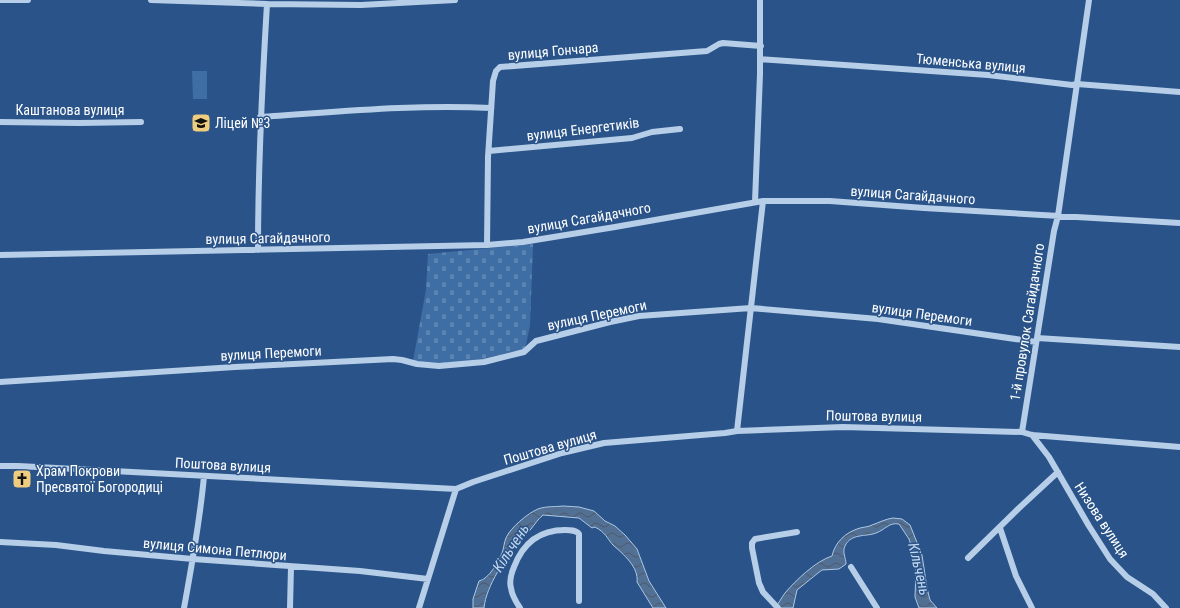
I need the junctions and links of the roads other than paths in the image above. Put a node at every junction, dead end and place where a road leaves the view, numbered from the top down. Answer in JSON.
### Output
{"nodes":[{"id":1,"x":0,"y":0,"type":"edge"},
{"id":2,"x":28,"y":0,"type":"edge"},
{"id":3,"x":151,"y":0,"type":"edge"},
{"id":4,"x":454,"y":0,"type":"edge"},
{"id":5,"x":760,"y":0,"type":"edge"},
{"id":6,"x":1089,"y":0,"type":"edge"},
{"id":7,"x":361,"y":2,"type":"edge"},
{"id":8,"x":267,"y":4,"type":"junction"},
{"id":9,"x":761,"y":46,"type":"junction"},
{"id":10,"x":760,"y":59,"type":"junction"},
{"id":11,"x":1077,"y":84,"type":"junction"},
{"id":12,"x":1180,"y":92,"type":"edge"},
{"id":13,"x":491,"y":108,"type":"junction"},
{"id":14,"x":260,"y":117,"type":"junction"},
{"id":15,"x":0,"y":122,"type":"edge"},
{"id":16,"x":141,"y":122,"type":"dead end"},
{"id":17,"x":680,"y":129,"type":"dead end"},
{"id":18,"x":489,"y":152,"type":"junction"},
{"id":19,"x":763,"y":200,"type":"junction"},
{"id":20,"x":755,"y":202,"type":"junction"},
{"id":21,"x":1058,"y":216,"type":"junction"},
{"id":22,"x":1180,"y":223,"type":"edge"},
{"id":23,"x":487,"y":246,"type":"junction"},
{"id":24,"x":258,"y":250,"type":"junction"},
{"id":25,"x":0,"y":255,"type":"edge"},
{"id":26,"x":751,"y":308,"type":"junction"},
{"id":27,"x":1036,"y":340,"type":"junction"},
{"id":28,"x":1180,"y":347,"type":"edge"},
{"id":29,"x":0,"y":382,"type":"edge"},
{"id":30,"x":737,"y":431,"type":"junction"},
{"id":31,"x":1022,"y":432,"type":"junction"},
{"id":32,"x":1032,"y":435,"type":"junction"},
{"id":33,"x":1180,"y":447,"type":"edge"},
{"id":34,"x":0,"y":466,"type":"edge"},
{"id":35,"x":1058,"y":472,"type":"junction"},
{"id":36,"x":204,"y":476,"type":"junction"},
{"id":37,"x":456,"y":489,"type":"junction"},
{"id":38,"x":1000,"y":528,"type":"junction"},
{"id":39,"x":798,"y":532,"type":"dead end"},
{"id":40,"x":0,"y":542,"type":"edge"},
{"id":41,"x":968,"y":558,"type":"dead end"},
{"id":42,"x":193,"y":559,"type":"junction"},
{"id":43,"x":291,"y":567,"type":"junction"},
{"id":44,"x":851,"y":567,"type":"dead end"},
{"id":45,"x":428,"y":579,"type":"junction"},
{"id":46,"x":579,"y":601,"type":"dead end"},
{"id":47,"x":776,"y":606,"type":"edge"},
{"id":48,"x":184,"y":608,"type":"edge"},
{"id":49,"x":290,"y":608,"type":"edge"},
{"id":50,"x":419,"y":608,"type":"edge"},
{"id":51,"x":520,"y":608,"type":"edge"},
{"id":52,"x":878,"y":608,"type":"edge"},
{"id":53,"x":1032,"y":608,"type":"edge"},
{"id":54,"x":1166,"y":608,"type":"edge"}],
"edges":[{"from":1,"to":2,"type":"street"},
{"from":3,"to":8,"type":"street"},
{"from":4,"to":7,"type":"street"},
{"from":5,"to":9,"type":"street"},
{"from":6,"to":11,"type":"street","name":"1-й провулок Сагайдачного"},
{"from":7,"to":8,"type":"street"},
{"from":8,"to":14,"type":"street"},
{"from":9,"to":10,"type":"street"},
{"from":9,"to":13,"type":"street","name":"вулиця Гончара"},
{"from":10,"to":11,"type":"street","name":"Тюменська вулиця"},
{"from":10,"to":20,"type":"street"},
{"from":11,"to":12,"type":"street","name":"Тюменська вулиця"},
{"from":11,"to":21,"type":"street","name":"1-й провулок Сагайдачного"},
{"from":13,"to":14,"type":"street"},
{"from":13,"to":18,"type":"street"},
{"from":14,"to":24,"type":"street"},
{"from":15,"to":16,"type":"street","name":"Каштанова вулиця"},
{"from":17,"to":18,"type":"street","name":"вулиця Енергетиків"},
{"from":18,"to":23,"type":"street"},
{"from":19,"to":20,"type":"street","name":"вулиця Сагайдачного"},
{"from":19,"to":21,"type":"street","name":"вулиця Сагайдачного"},
{"from":19,"to":26,"type":"street"},
{"from":20,"to":23,"type":"street","name":"вулиця Сагайдачного"},
{"from":21,"to":22,"type":"street","name":"вулиця Сагайдачного"},
{"from":21,"to":27,"type":"street","name":"1-й провулок Сагайдачного"},
{"from":23,"to":24,"type":"street","name":"вулиця Сагайдачного"},
{"from":24,"to":25,"type":"street","name":"вулиця Сагайдачного"},
{"from":26,"to":27,"type":"street","name":"вулиця Перемоги"},
{"from":26,"to":29,"type":"street","name":"вулиця Перемоги"},
{"from":26,"to":30,"type":"street"},
{"from":27,"to":28,"type":"street","name":"вулиця Перемоги"},
{"from":27,"to":31,"type":"street","name":"1-й провулок Сагайдачного"},
{"from":30,"to":31,"type":"street","name":"Поштова вулиця"},
{"from":30,"to":37,"type":"street","name":"Поштова вулиця"},
{"from":31,"to":32,"type":"street","name":"Поштова вулиця"},
{"from":32,"to":33,"type":"street","name":"Поштова вулиця"},
{"from":32,"to":35,"type":"street","name":"Низова вулиця"},
{"from":34,"to":36,"type":"street","name":"Поштова вулиця"},
{"from":35,"to":38,"type":"street","name":"Низова вулиця"},
{"from":35,"to":54,"type":"street","name":"Низова вулиця"},
{"from":36,"to":37,"type":"street","name":"Поштова вулиця"},
{"from":36,"to":42,"type":"street"},
{"from":37,"to":45,"type":"street"},
{"from":38,"to":41,"type":"street","name":"Низова вулиця"},
{"from":38,"to":53,"type":"street"},
{"from":39,"to":47,"type":"street"},
{"from":40,"to":42,"type":"street","name":"вулиця Симона Петлюри"},
{"from":42,"to":43,"type":"street","name":"вулиця Симона Петлюри"},
{"from":42,"to":48,"type":"street"},
{"from":43,"to":45,"type":"street","name":"вулиця Симона Петлюри"},
{"from":43,"to":49,"type":"street"},
{"from":44,"to":52,"type":"street"},
{"from":45,"to":50,"type":"street"},
{"from":46,"to":51,"type":"street"}]}
